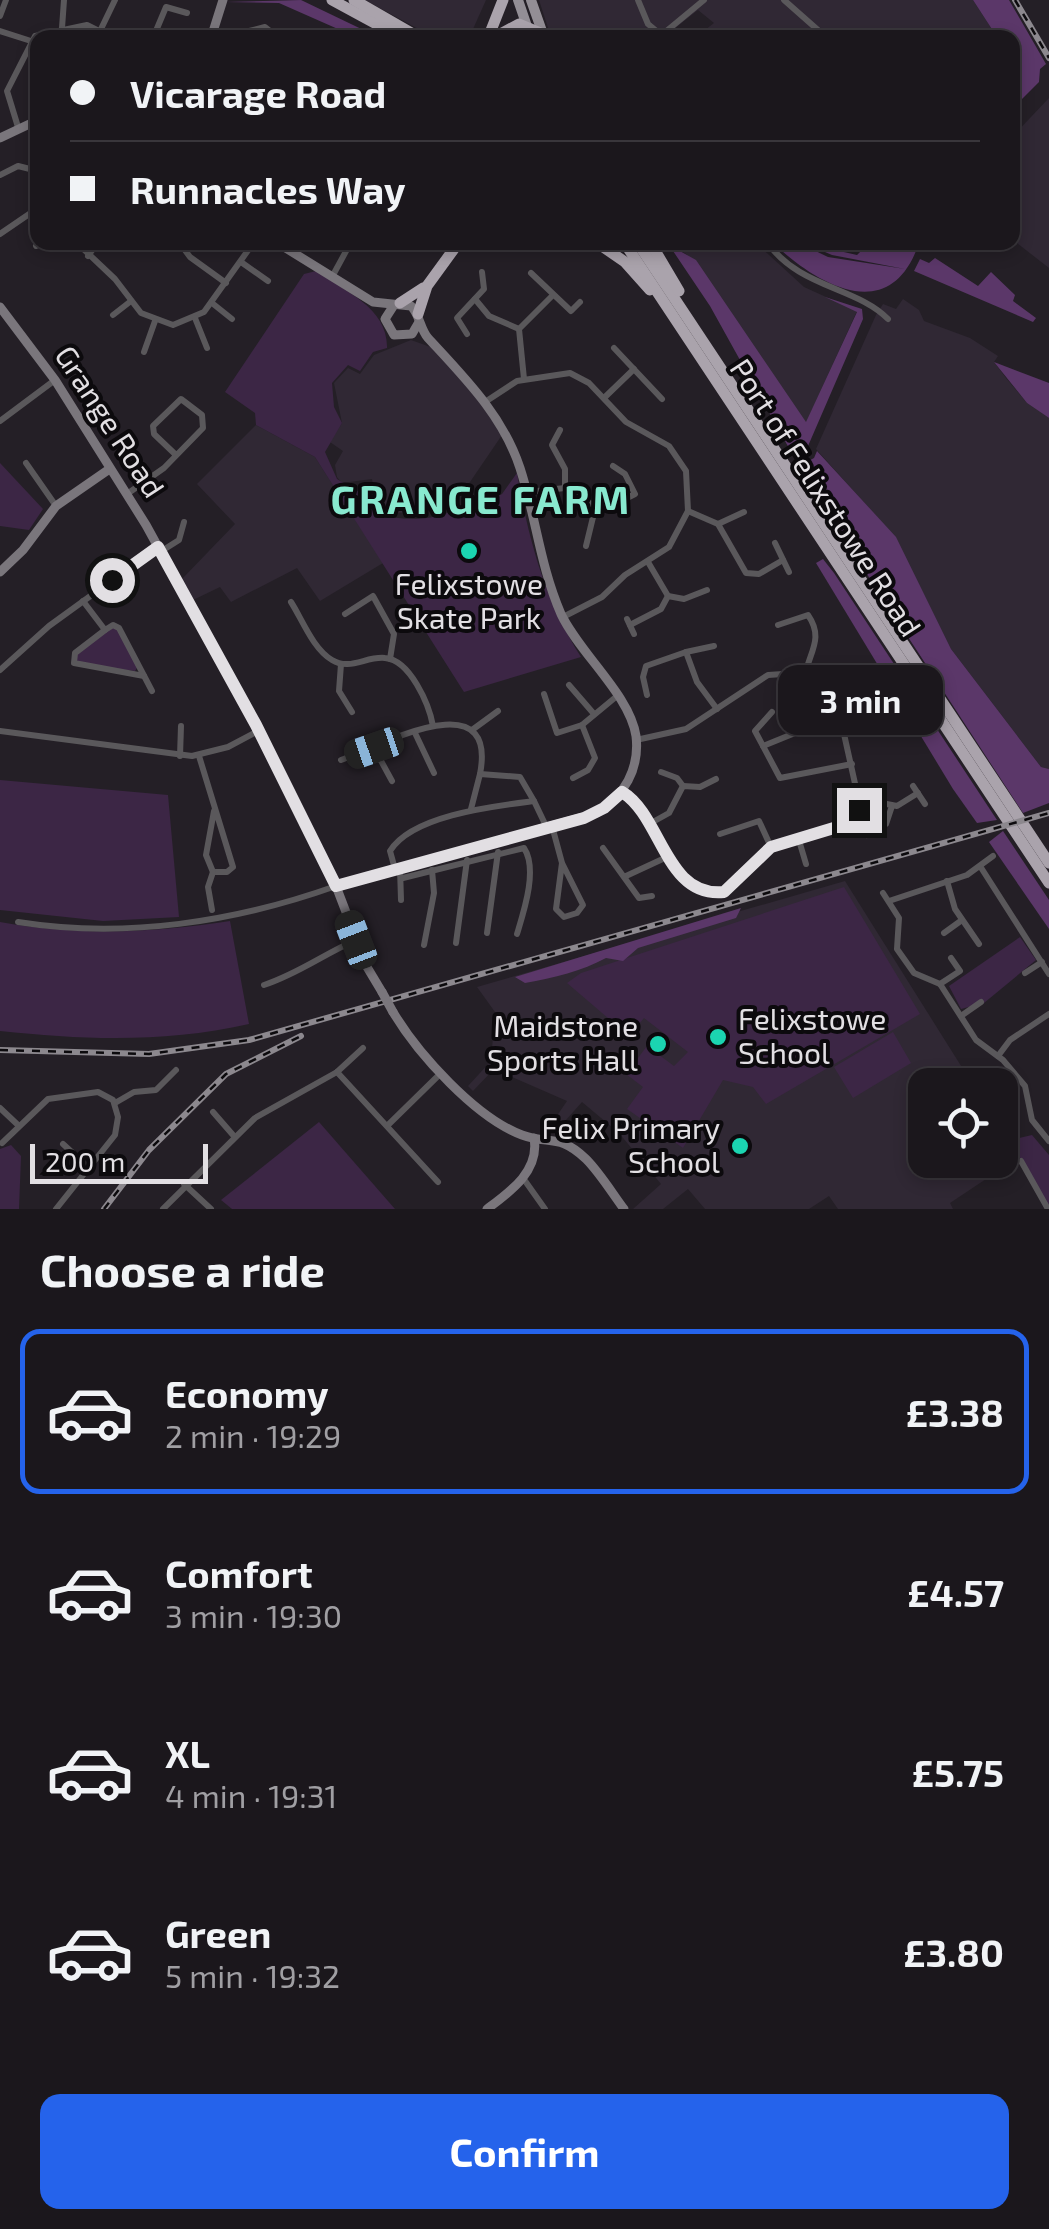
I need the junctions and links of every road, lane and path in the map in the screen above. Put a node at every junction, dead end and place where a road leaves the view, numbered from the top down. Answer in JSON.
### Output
{"nodes":[{"id":1,"x":6,"y":0,"type":"edge"},
{"id":2,"x":64,"y":0,"type":"edge"},
{"id":3,"x":115,"y":0,"type":"edge"},
{"id":4,"x":223,"y":0,"type":"edge"},
{"id":5,"x":332,"y":0,"type":"edge"},
{"id":6,"x":354,"y":0,"type":"edge"},
{"id":7,"x":503,"y":0,"type":"edge"},
{"id":8,"x":518,"y":0,"type":"edge"},
{"id":9,"x":531,"y":0,"type":"edge"},
{"id":10,"x":638,"y":0,"type":"edge"},
{"id":11,"x":704,"y":0,"type":"edge"},
{"id":12,"x":784,"y":0,"type":"edge"},
{"id":13,"x":187,"y":14,"type":"dead end"},
{"id":14,"x":0,"y":16,"type":"edge"},
{"id":15,"x":526,"y":24,"type":"junction"},
{"id":16,"x":62,"y":28,"type":"junction"},
{"id":17,"x":101,"y":29,"type":"joint"},
{"id":18,"x":53,"y":30,"type":"edge"},
{"id":19,"x":156,"y":30,"type":"edge"},
{"id":20,"x":214,"y":30,"type":"edge"},
{"id":21,"x":387,"y":30,"type":"edge"},
{"id":22,"x":406,"y":30,"type":"edge"},
{"id":23,"x":493,"y":30,"type":"edge"},
{"id":24,"x":503,"y":30,"type":"edge"},
{"id":25,"x":533,"y":30,"type":"edge"},
{"id":26,"x":538,"y":30,"type":"edge"},
{"id":27,"x":654,"y":30,"type":"edge"},
{"id":28,"x":666,"y":30,"type":"edge"},
{"id":29,"x":817,"y":30,"type":"edge"},
{"id":30,"x":0,"y":31,"type":"edge"},
{"id":31,"x":30,"y":41,"type":"edge"},
{"id":32,"x":30,"y":47,"type":"edge"},
{"id":33,"x":30,"y":123,"type":"edge"},
{"id":34,"x":18,"y":128,"type":"junction"},
{"id":35,"x":0,"y":138,"type":"edge"},
{"id":36,"x":30,"y":169,"type":"edge"},
{"id":37,"x":0,"y":175,"type":"edge"},
{"id":38,"x":30,"y":213,"type":"edge"},
{"id":39,"x":0,"y":234,"type":"edge"},
{"id":40,"x":83,"y":250,"type":"edge"},
{"id":41,"x":92,"y":250,"type":"edge"},
{"id":42,"x":185,"y":250,"type":"edge"},
{"id":43,"x":249,"y":250,"type":"edge"},
{"id":44,"x":288,"y":250,"type":"edge"},
{"id":45,"x":347,"y":250,"type":"edge"},
{"id":46,"x":452,"y":250,"type":"edge"},
{"id":47,"x":608,"y":250,"type":"edge"},
{"id":48,"x":629,"y":250,"type":"edge"},
{"id":49,"x":642,"y":250,"type":"edge"},
{"id":50,"x":655,"y":250,"type":"edge"},
{"id":51,"x":775,"y":250,"type":"edge"},
{"id":52,"x":88,"y":256,"type":"junction"},
{"id":53,"x":241,"y":262,"type":"junction"},
{"id":54,"x":482,"y":272,"type":"dead end"},
{"id":55,"x":531,"y":273,"type":"dead end"},
{"id":56,"x":331,"y":278,"type":"junction"},
{"id":57,"x":268,"y":282,"type":"dead end"},
{"id":58,"x":226,"y":283,"type":"junction"},
{"id":59,"x":426,"y":286,"type":"junction"},
{"id":60,"x":553,"y":294,"type":"junction"},
{"id":61,"x":475,"y":299,"type":"junction"},
{"id":62,"x":131,"y":301,"type":"junction"},
{"id":63,"x":372,"y":302,"type":"junction"},
{"id":64,"x":580,"y":302,"type":"dead end"},
{"id":65,"x":212,"y":304,"type":"junction"},
{"id":66,"x":398,"y":304,"type":"junction"},
{"id":67,"x":0,"y":307,"type":"edge"},
{"id":68,"x":113,"y":315,"type":"dead end"},
{"id":69,"x":418,"y":316,"type":"junction"},
{"id":70,"x":195,"y":318,"type":"junction"},
{"id":71,"x":232,"y":319,"type":"dead end"},
{"id":72,"x":888,"y":319,"type":"dead end"},
{"id":73,"x":155,"y":321,"type":"junction"},
{"id":74,"x":679,"y":323,"type":"junction"},
{"id":75,"x":386,"y":324,"type":"junction"},
{"id":76,"x":518,"y":329,"type":"junction"},
{"id":77,"x":412,"y":334,"type":"junction"},
{"id":78,"x":466,"y":334,"type":"dead end"},
{"id":79,"x":425,"y":335,"type":"junction"},
{"id":80,"x":207,"y":348,"type":"dead end"},
{"id":81,"x":614,"y":348,"type":"dead end"},
{"id":82,"x":144,"y":352,"type":"dead end"},
{"id":83,"x":720,"y":364,"type":"junction"},
{"id":84,"x":634,"y":369,"type":"junction"},
{"id":85,"x":524,"y":379,"type":"junction"},
{"id":86,"x":54,"y":380,"type":"junction"},
{"id":87,"x":604,"y":398,"type":"junction"},
{"id":88,"x":662,"y":399,"type":"dead end"},
{"id":89,"x":485,"y":402,"type":"junction"},
{"id":90,"x":0,"y":421,"type":"edge"},
{"id":91,"x":560,"y":430,"type":"dead end"},
{"id":92,"x":176,"y":455,"type":"junction"},
{"id":93,"x":26,"y":464,"type":"dead end"},
{"id":94,"x":613,"y":466,"type":"dead end"},
{"id":95,"x":108,"y":470,"type":"junction"},
{"id":96,"x":565,"y":488,"type":"junction"},
{"id":97,"x":526,"y":492,"type":"junction"},
{"id":98,"x":127,"y":494,"type":"junction"},
{"id":99,"x":56,"y":506,"type":"junction"},
{"id":100,"x":595,"y":509,"type":"junction"},
{"id":101,"x":688,"y":512,"type":"junction"},
{"id":102,"x":744,"y":512,"type":"dead end"},
{"id":103,"x":184,"y":522,"type":"dead end"},
{"id":104,"x":718,"y":524,"type":"junction"},
{"id":105,"x":774,"y":543,"type":"dead end"},
{"id":106,"x":586,"y":546,"type":"dead end"},
{"id":107,"x":159,"y":550,"type":"junction"},
{"id":108,"x":783,"y":560,"type":"junction"},
{"id":109,"x":648,"y":562,"type":"junction"},
{"id":110,"x":0,"y":572,"type":"edge"},
{"id":111,"x":789,"y":572,"type":"dead end"},
{"id":112,"x":706,"y":590,"type":"dead end"},
{"id":113,"x":668,"y":596,"type":"junction"},
{"id":114,"x":83,"y":601,"type":"junction"},
{"id":115,"x":291,"y":602,"type":"dead end"},
{"id":116,"x":345,"y":614,"type":"dead end"},
{"id":117,"x":563,"y":617,"type":"junction"},
{"id":118,"x":778,"y":625,"type":"dead end"},
{"id":119,"x":105,"y":630,"type":"junction"},
{"id":120,"x":634,"y":634,"type":"dead end"},
{"id":121,"x":714,"y":646,"type":"dead end"},
{"id":122,"x":686,"y":652,"type":"junction"},
{"id":123,"x":390,"y":659,"type":"junction"},
{"id":124,"x":341,"y":664,"type":"junction"},
{"id":125,"x":0,"y":670,"type":"edge"},
{"id":126,"x":805,"y":675,"type":"junction"},
{"id":127,"x":145,"y":676,"type":"junction"},
{"id":128,"x":569,"y":684,"type":"dead end"},
{"id":129,"x":152,"y":692,"type":"dead end"},
{"id":130,"x":544,"y":694,"type":"dead end"},
{"id":131,"x":647,"y":695,"type":"dead end"},
{"id":132,"x":617,"y":696,"type":"junction"},
{"id":133,"x":716,"y":709,"type":"junction"},
{"id":134,"x":498,"y":711,"type":"dead end"},
{"id":135,"x":352,"y":712,"type":"dead end"},
{"id":136,"x":772,"y":712,"type":"dead end"},
{"id":137,"x":594,"y":714,"type":"junction"},
{"id":138,"x":874,"y":720,"type":"dead end"},
{"id":139,"x":181,"y":726,"type":"dead end"},
{"id":140,"x":434,"y":726,"type":"junction"},
{"id":141,"x":582,"y":726,"type":"junction"},
{"id":142,"x":843,"y":728,"type":"junction"},
{"id":143,"x":472,"y":730,"type":"junction"},
{"id":144,"x":258,"y":731,"type":"junction"},
{"id":145,"x":0,"y":732,"type":"edge"},
{"id":146,"x":415,"y":733,"type":"junction"},
{"id":147,"x":795,"y":733,"type":"dead end"},
{"id":148,"x":636,"y":740,"type":"junction"},
{"id":149,"x":763,"y":746,"type":"junction"},
{"id":150,"x":374,"y":748,"type":"junction"},
{"id":151,"x":180,"y":756,"type":"junction"},
{"id":152,"x":199,"y":756,"type":"junction"},
{"id":153,"x":341,"y":760,"type":"dead end"},
{"id":154,"x":852,"y":764,"type":"junction"},
{"id":155,"x":661,"y":772,"type":"dead end"},
{"id":156,"x":434,"y":773,"type":"dead end"},
{"id":157,"x":480,"y":774,"type":"junction"},
{"id":158,"x":573,"y":778,"type":"dead end"},
{"id":159,"x":716,"y":779,"type":"dead end"},
{"id":160,"x":392,"y":782,"type":"dead end"},
{"id":161,"x":683,"y":786,"type":"junction"},
{"id":162,"x":622,"y":792,"type":"junction"},
{"id":163,"x":860,"y":799,"type":"junction"},
{"id":164,"x":534,"y":801,"type":"junction"},
{"id":165,"x":925,"y":804,"type":"dead end"},
{"id":166,"x":892,"y":806,"type":"junction"},
{"id":167,"x":470,"y":810,"type":"junction"},
{"id":168,"x":214,"y":811,"type":"junction"},
{"id":169,"x":651,"y":824,"type":"junction"},
{"id":170,"x":549,"y":826,"type":"junction"},
{"id":171,"x":720,"y":834,"type":"dead end"},
{"id":172,"x":867,"y":835,"type":"dead end"},
{"id":173,"x":798,"y":837,"type":"junction"},
{"id":174,"x":517,"y":843,"type":"junction"},
{"id":175,"x":771,"y":847,"type":"junction"},
{"id":176,"x":604,"y":848,"type":"dead end"},
{"id":177,"x":498,"y":852,"type":"junction"},
{"id":178,"x":993,"y":856,"type":"dead end"},
{"id":179,"x":667,"y":857,"type":"junction"},
{"id":180,"x":466,"y":860,"type":"junction"},
{"id":181,"x":562,"y":863,"type":"junction"},
{"id":182,"x":1049,"y":863,"type":"edge"},
{"id":183,"x":806,"y":864,"type":"dead end"},
{"id":184,"x":980,"y":866,"type":"junction"},
{"id":185,"x":432,"y":870,"type":"junction"},
{"id":186,"x":213,"y":872,"type":"junction"},
{"id":187,"x":399,"y":872,"type":"junction"},
{"id":188,"x":626,"y":876,"type":"junction"},
{"id":189,"x":947,"y":881,"type":"junction"},
{"id":190,"x":1049,"y":883,"type":"edge"},
{"id":191,"x":336,"y":886,"type":"junction"},
{"id":192,"x":883,"y":893,"type":"dead end"},
{"id":193,"x":652,"y":896,"type":"dead end"},
{"id":194,"x":401,"y":900,"type":"dead end"},
{"id":195,"x":888,"y":900,"type":"junction"},
{"id":196,"x":212,"y":910,"type":"dead end"},
{"id":197,"x":962,"y":920,"type":"junction"},
{"id":198,"x":18,"y":922,"type":"dead end"},
{"id":199,"x":944,"y":933,"type":"dead end"},
{"id":200,"x":487,"y":934,"type":"dead end"},
{"id":201,"x":517,"y":934,"type":"dead end"},
{"id":202,"x":356,"y":940,"type":"junction"},
{"id":203,"x":456,"y":942,"type":"dead end"},
{"id":204,"x":424,"y":944,"type":"dead end"},
{"id":205,"x":978,"y":944,"type":"dead end"},
{"id":206,"x":951,"y":958,"type":"dead end"},
{"id":207,"x":1042,"y":962,"type":"junction"},
{"id":208,"x":1024,"y":973,"type":"dead end"},
{"id":209,"x":1049,"y":974,"type":"edge"},
{"id":210,"x":940,"y":984,"type":"junction"},
{"id":211,"x":264,"y":985,"type":"dead end"},
{"id":212,"x":981,"y":1002,"type":"dead end"},
{"id":213,"x":1049,"y":1014,"type":"edge"},
{"id":214,"x":961,"y":1016,"type":"junction"},
{"id":215,"x":363,"y":1048,"type":"dead end"},
{"id":216,"x":998,"y":1056,"type":"junction"},
{"id":217,"x":176,"y":1070,"type":"dead end"},
{"id":218,"x":337,"y":1072,"type":"junction"},
{"id":219,"x":442,"y":1073,"type":"junction"},
{"id":220,"x":114,"y":1103,"type":"junction"},
{"id":221,"x":0,"y":1108,"type":"edge"},
{"id":222,"x":214,"y":1112,"type":"dead end"},
{"id":223,"x":18,"y":1125,"type":"junction"},
{"id":224,"x":388,"y":1125,"type":"junction"},
{"id":225,"x":233,"y":1136,"type":"junction"},
{"id":226,"x":534,"y":1138,"type":"junction"},
{"id":227,"x":1049,"y":1141,"type":"edge"},
{"id":228,"x":2,"y":1142,"type":"edge"},
{"id":229,"x":63,"y":1144,"type":"dead end"},
{"id":230,"x":1021,"y":1161,"type":"dead end"},
{"id":231,"x":86,"y":1166,"type":"junction"},
{"id":232,"x":523,"y":1178,"type":"junction"},
{"id":233,"x":438,"y":1182,"type":"dead end"},
{"id":234,"x":184,"y":1184,"type":"junction"},
{"id":235,"x":56,"y":1209,"type":"edge"},
{"id":236,"x":163,"y":1209,"type":"edge"},
{"id":237,"x":211,"y":1209,"type":"edge"},
{"id":238,"x":487,"y":1209,"type":"edge"},
{"id":239,"x":544,"y":1209,"type":"edge"},
{"id":240,"x":624,"y":1209,"type":"edge"},
{"id":241,"x":1048,"y":1209,"type":"edge"}],
"edges":[{"from":1,"to":14,"type":"street"},
{"from":2,"to":16,"type":"street"},
{"from":3,"to":17,"type":"street"},
{"from":4,"to":20,"type":"street"},
{"from":5,"to":21,"type":"highway"},
{"from":6,"to":22,"type":"highway"},
{"from":7,"to":23,"type":"highway"},
{"from":8,"to":15,"type":"main road"},
{"from":9,"to":26,"type":"main road"},
{"from":10,"to":27,"type":"street"},
{"from":11,"to":28,"type":"street"},
{"from":12,"to":29,"type":"street"},
{"from":13,"to":19,"type":"street"},
{"from":15,"to":24,"type":"highway"},
{"from":15,"to":25,"type":"highway"},
{"from":16,"to":17,"type":"street"},
{"from":16,"to":18,"type":"street"},
{"from":30,"to":31,"type":"street"},
{"from":32,"to":34,"type":"street"},
{"from":33,"to":34,"type":"street"},
{"from":34,"to":35,"type":"street"},
{"from":36,"to":37,"type":"street"},
{"from":38,"to":39,"type":"street"},
{"from":40,"to":52,"type":"street"},
{"from":41,"to":52,"type":"street"},
{"from":42,"to":58,"type":"street"},
{"from":43,"to":53,"type":"street"},
{"from":44,"to":56,"type":"street"},
{"from":45,"to":56,"type":"street"},
{"from":46,"to":59,"type":"highway"},
{"from":47,"to":74,"type":"highway"},
{"from":48,"to":74,"type":"highway","name":"Port of Felixstowe Road"},
{"from":49,"to":83,"type":"highway","name":"Port of Felixstowe Road"},
{"from":50,"to":83,"type":"highway"},
{"from":51,"to":72,"type":"street"},
{"from":52,"to":62,"type":"street"},
{"from":53,"to":57,"type":"street"},
{"from":53,"to":58,"type":"street"},
{"from":54,"to":61,"type":"street"},
{"from":55,"to":60,"type":"street"},
{"from":56,"to":63,"type":"street"},
{"from":58,"to":65,"type":"street"},
{"from":59,"to":66,"type":"highway"},
{"from":59,"to":69,"type":"highway"},
{"from":60,"to":64,"type":"street"},
{"from":60,"to":76,"type":"street"},
{"from":61,"to":76,"type":"street"},
{"from":61,"to":78,"type":"street"},
{"from":62,"to":68,"type":"street"},
{"from":62,"to":73,"type":"street"},
{"from":63,"to":66,"type":"street"},
{"from":63,"to":75,"type":"street"},
{"from":65,"to":70,"type":"street"},
{"from":65,"to":71,"type":"street"},
{"from":66,"to":69,"type":"street"},
{"from":66,"to":75,"type":"street"},
{"from":67,"to":86,"type":"street","name":"Grange Road"},
{"from":69,"to":77,"type":"street"},
{"from":69,"to":79,"type":"street"},
{"from":70,"to":73,"type":"street"},
{"from":70,"to":80,"type":"street"},
{"from":73,"to":82,"type":"street"},
{"from":74,"to":190,"type":"highway","name":"Port of Felixstowe Road"},
{"from":75,"to":77,"type":"street"},
{"from":76,"to":85,"type":"street"},
{"from":77,"to":79,"type":"street"},
{"from":79,"to":89,"type":"street"},
{"from":81,"to":84,"type":"street"},
{"from":83,"to":182,"type":"highway","name":"Port of Felixstowe Road"},
{"from":84,"to":87,"type":"street"},
{"from":84,"to":88,"type":"street"},
{"from":85,"to":87,"type":"street"},
{"from":85,"to":89,"type":"street"},
{"from":86,"to":90,"type":"street"},
{"from":86,"to":95,"type":"street","name":"Grange Road"},
{"from":87,"to":101,"type":"street"},
{"from":89,"to":97,"type":"street"},
{"from":91,"to":96,"type":"street"},
{"from":92,"to":92,"type":"street"},
{"from":92,"to":98,"type":"street"},
{"from":93,"to":99,"type":"street"},
{"from":94,"to":100,"type":"street"},
{"from":95,"to":98,"type":"street","name":"Grange Road"},
{"from":95,"to":99,"type":"street"},
{"from":96,"to":97,"type":"street"},
{"from":96,"to":100,"type":"street"},
{"from":97,"to":117,"type":"street"},
{"from":98,"to":107,"type":"street","name":"Grange Road"},
{"from":99,"to":110,"type":"street"},
{"from":100,"to":106,"type":"street"},
{"from":101,"to":104,"type":"street"},
{"from":101,"to":109,"type":"street"},
{"from":102,"to":104,"type":"street"},
{"from":103,"to":107,"type":"street"},
{"from":104,"to":108,"type":"street"},
{"from":105,"to":108,"type":"street"},
{"from":107,"to":114,"type":"street"},
{"from":107,"to":144,"type":"street","name":"Grange Road"},
{"from":108,"to":111,"type":"street"},
{"from":109,"to":113,"type":"street"},
{"from":109,"to":117,"type":"street"},
{"from":112,"to":113,"type":"street"},
{"from":113,"to":120,"type":"street"},
{"from":114,"to":119,"type":"street"},
{"from":114,"to":125,"type":"street"},
{"from":115,"to":124,"type":"street"},
{"from":116,"to":123,"type":"street"},
{"from":117,"to":132,"type":"street"},
{"from":118,"to":126,"type":"street"},
{"from":119,"to":127,"type":"street"},
{"from":119,"to":127,"type":"street"},
{"from":121,"to":122,"type":"street"},
{"from":122,"to":131,"type":"street"},
{"from":122,"to":133,"type":"street"},
{"from":123,"to":124,"type":"street"},
{"from":123,"to":140,"type":"street"},
{"from":124,"to":135,"type":"street"},
{"from":126,"to":133,"type":"street"},
{"from":126,"to":142,"type":"street"},
{"from":127,"to":129,"type":"street"},
{"from":128,"to":137,"type":"street"},
{"from":130,"to":141,"type":"street"},
{"from":132,"to":137,"type":"street"},
{"from":132,"to":148,"type":"street"},
{"from":133,"to":148,"type":"street"},
{"from":134,"to":143,"type":"street"},
{"from":136,"to":149,"type":"street"},
{"from":137,"to":141,"type":"street"},
{"from":138,"to":142,"type":"street"},
{"from":139,"to":151,"type":"street"},
{"from":140,"to":143,"type":"street"},
{"from":140,"to":146,"type":"street"},
{"from":141,"to":158,"type":"street"},
{"from":142,"to":154,"type":"street"},
{"from":143,"to":157,"type":"street"},
{"from":144,"to":152,"type":"street"},
{"from":144,"to":191,"type":"street","name":"Grange Road"},
{"from":145,"to":151,"type":"street"},
{"from":146,"to":150,"type":"street"},
{"from":146,"to":156,"type":"street"},
{"from":147,"to":149,"type":"street"},
{"from":148,"to":162,"type":"street"},
{"from":149,"to":154,"type":"street"},
{"from":150,"to":153,"type":"street"},
{"from":150,"to":160,"type":"street"},
{"from":151,"to":152,"type":"street"},
{"from":152,"to":168,"type":"street"},
{"from":154,"to":163,"type":"street"},
{"from":155,"to":161,"type":"street"},
{"from":157,"to":164,"type":"street"},
{"from":157,"to":167,"type":"street"},
{"from":159,"to":161,"type":"street"},
{"from":161,"to":169,"type":"street"},
{"from":162,"to":169,"type":"street"},
{"from":162,"to":170,"type":"street"},
{"from":163,"to":166,"type":"street"},
{"from":163,"to":173,"type":"street"},
{"from":164,"to":167,"type":"street"},
{"from":164,"to":170,"type":"street"},
{"from":165,"to":166,"type":"street"},
{"from":166,"to":172,"type":"street"},
{"from":167,"to":187,"type":"street"},
{"from":168,"to":186,"type":"street"},
{"from":168,"to":186,"type":"street"},
{"from":169,"to":179,"type":"street"},
{"from":170,"to":174,"type":"street"},
{"from":170,"to":181,"type":"street"},
{"from":171,"to":175,"type":"street"},
{"from":173,"to":175,"type":"street"},
{"from":173,"to":183,"type":"street"},
{"from":174,"to":177,"type":"street"},
{"from":174,"to":187,"type":"street"},
{"from":174,"to":201,"type":"street"},
{"from":175,"to":179,"type":"street"},
{"from":176,"to":188,"type":"street"},
{"from":177,"to":180,"type":"street"},
{"from":177,"to":200,"type":"street"},
{"from":178,"to":184,"type":"street"},
{"from":179,"to":188,"type":"street"},
{"from":180,"to":185,"type":"street"},
{"from":180,"to":203,"type":"street"},
{"from":181,"to":181,"type":"street"},
{"from":184,"to":189,"type":"street"},
{"from":184,"to":207,"type":"street"},
{"from":185,"to":187,"type":"street"},
{"from":185,"to":204,"type":"street"},
{"from":186,"to":196,"type":"street"},
{"from":187,"to":191,"type":"street"},
{"from":187,"to":194,"type":"street"},
{"from":188,"to":193,"type":"street"},
{"from":189,"to":195,"type":"street"},
{"from":189,"to":197,"type":"street"},
{"from":191,"to":198,"type":"street"},
{"from":191,"to":202,"type":"street","name":"Grange Road"},
{"from":192,"to":195,"type":"street"},
{"from":195,"to":210,"type":"street"},
{"from":197,"to":199,"type":"street"},
{"from":197,"to":205,"type":"street"},
{"from":202,"to":211,"type":"street"},
{"from":202,"to":219,"type":"street","name":"Grange Road","bridge":true},
{"from":206,"to":210,"type":"street"},
{"from":207,"to":208,"type":"street"},
{"from":207,"to":209,"type":"street"},
{"from":210,"to":214,"type":"street"},
{"from":212,"to":214,"type":"street"},
{"from":213,"to":216,"type":"street"},
{"from":214,"to":216,"type":"street"},
{"from":215,"to":218,"type":"street"},
{"from":216,"to":227,"type":"street"},
{"from":217,"to":220,"type":"street"},
{"from":218,"to":224,"type":"street"},
{"from":218,"to":225,"type":"street"},
{"from":219,"to":224,"type":"street"},
{"from":219,"to":226,"type":"street","name":"Grange Road"},
{"from":220,"to":223,"type":"street"},
{"from":220,"to":231,"type":"street"},
{"from":221,"to":223,"type":"street"},
{"from":222,"to":225,"type":"street"},
{"from":223,"to":228,"type":"street"},
{"from":224,"to":233,"type":"street"},
{"from":225,"to":234,"type":"street"},
{"from":226,"to":232,"type":"street"},
{"from":226,"to":240,"type":"street","name":"Grange Road"},
{"from":229,"to":231,"type":"street"},
{"from":230,"to":241,"type":"street"},
{"from":231,"to":235,"type":"street"},
{"from":232,"to":238,"type":"street"},
{"from":232,"to":239,"type":"street"},
{"from":234,"to":236,"type":"street"},
{"from":234,"to":237,"type":"street"}]}
